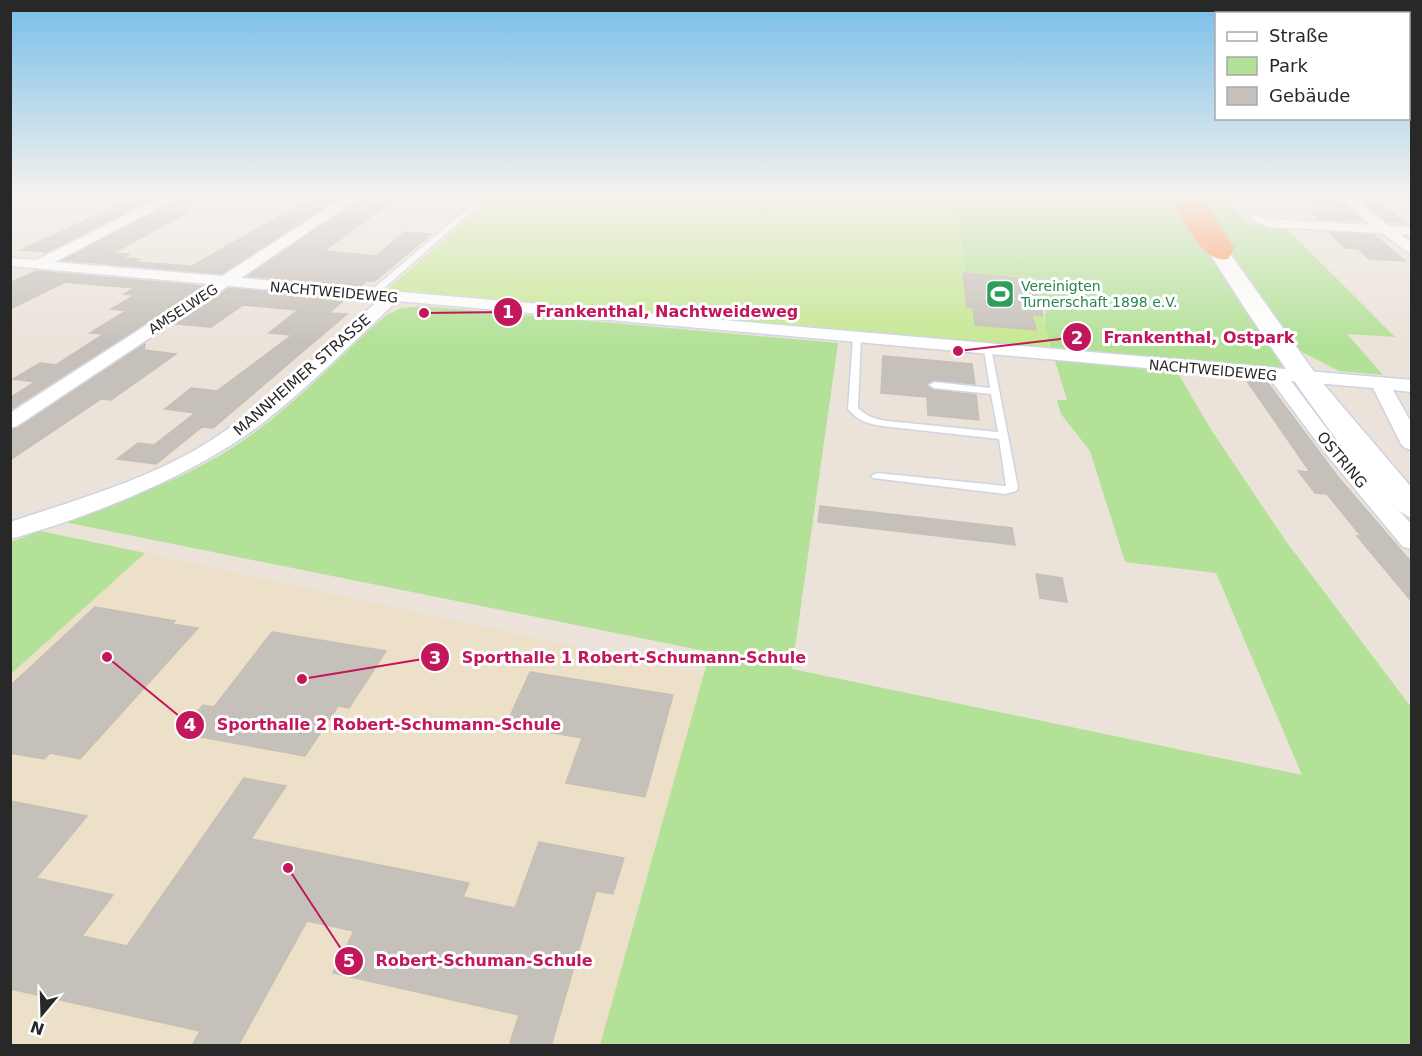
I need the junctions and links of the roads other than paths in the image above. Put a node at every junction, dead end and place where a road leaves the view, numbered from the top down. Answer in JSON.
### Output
{"nodes":[{"id":1,"x":77,"y":245,"type":"edge"},
{"id":2,"x":280,"y":245,"type":"edge"},
{"id":3,"x":428,"y":245,"type":"edge"},
{"id":4,"x":1211,"y":245,"type":"edge"},
{"id":5,"x":1222,"y":245,"type":"edge"},
{"id":6,"x":1221,"y":255,"type":"junction"},
{"id":7,"x":10,"y":262,"type":"edge"},
{"id":8,"x":38,"y":265,"type":"junction"},
{"id":9,"x":10,"y":278,"type":"edge"},
{"id":10,"x":224,"y":282,"type":"junction"},
{"id":11,"x":370,"y":295,"type":"junction"},
{"id":12,"x":392,"y":297,"type":"junction"},
{"id":13,"x":857,"y":338,"type":"junction"},
{"id":14,"x":988,"y":350,"type":"junction"},
{"id":15,"x":1291,"y":377,"type":"junction"},
{"id":16,"x":1380,"y":383,"type":"junction"},
{"id":17,"x":934,"y":386,"type":"dead end"},
{"id":18,"x":1412,"y":386,"type":"edge"},
{"id":19,"x":995,"y":391,"type":"junction"},
{"id":20,"x":10,"y":422,"type":"edge"},
{"id":21,"x":1004,"y":436,"type":"junction"},
{"id":22,"x":1412,"y":444,"type":"edge"},
{"id":23,"x":877,"y":476,"type":"dead end"},
{"id":24,"x":1412,"y":508,"type":"edge"},
{"id":25,"x":10,"y":531,"type":"edge"},
{"id":26,"x":1412,"y":541,"type":"edge"}],
"edges":[{"from":1,"to":8,"type":"street"},
{"from":2,"to":10,"type":"street","name":"AMSELWEG"},
{"from":3,"to":11,"type":"lane"},
{"from":4,"to":6,"type":"highway"},
{"from":5,"to":6,"type":"highway"},
{"from":6,"to":15,"type":"main road"},
{"from":7,"to":8,"type":"street","name":"NACHTWEIDEWEG"},
{"from":8,"to":9,"type":"street"},
{"from":8,"to":10,"type":"street","name":"NACHTWEIDEWEG"},
{"from":10,"to":11,"type":"street","name":"NACHTWEIDEWEG"},
{"from":10,"to":20,"type":"street","name":"AMSELWEG"},
{"from":11,"to":12,"type":"street","name":"NACHTWEIDEWEG"},
{"from":12,"to":13,"type":"street","name":"NACHTWEIDEWEG"},
{"from":12,"to":25,"type":"street","name":"MANNHEIMER STRASSE"},
{"from":13,"to":14,"type":"street","name":"NACHTWEIDEWEG"},
{"from":13,"to":21,"type":"lane"},
{"from":14,"to":15,"type":"street","name":"NACHTWEIDEWEG"},
{"from":14,"to":19,"type":"lane"},
{"from":15,"to":16,"type":"street","name":"NACHTWEIDEWEG"},
{"from":15,"to":24,"type":"main road","name":"OSTRING"},
{"from":15,"to":26,"type":"street","name":"OSTRING"},
{"from":16,"to":18,"type":"street","name":"NACHTWEIDEWEG"},
{"from":16,"to":22,"type":"street"},
{"from":17,"to":19,"type":"lane"},
{"from":19,"to":21,"type":"lane"},
{"from":21,"to":23,"type":"lane"}]}
